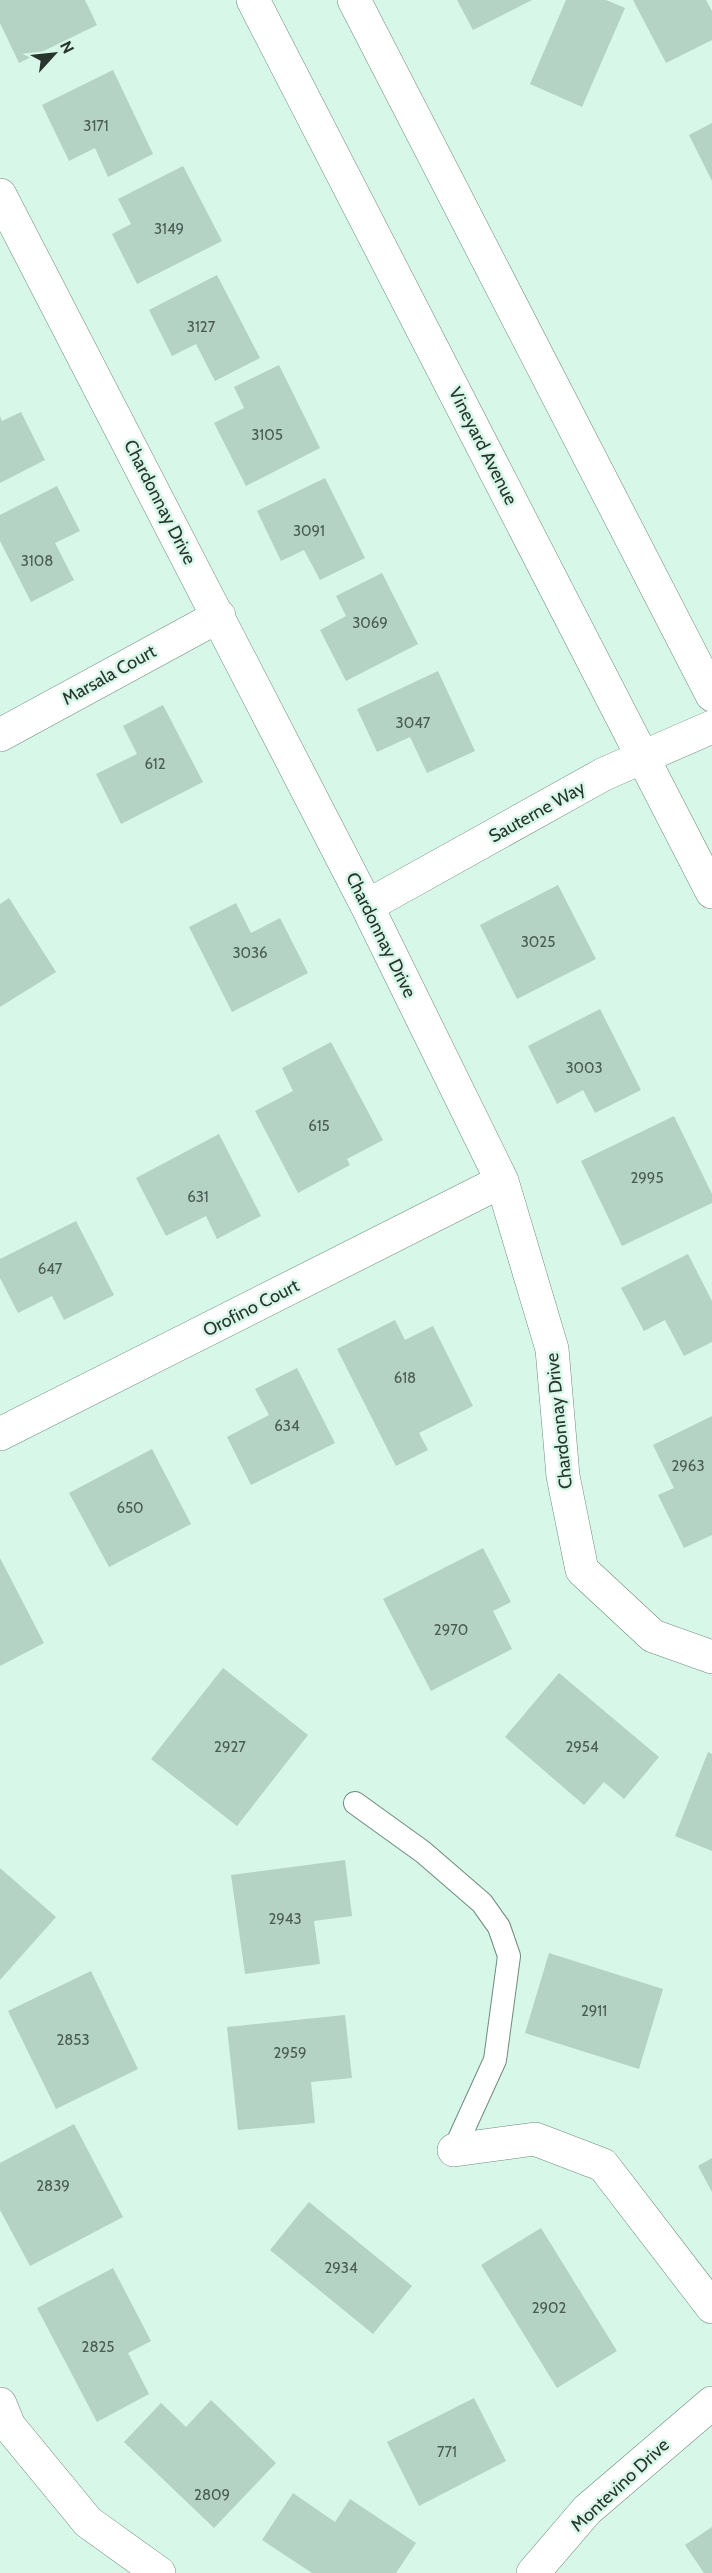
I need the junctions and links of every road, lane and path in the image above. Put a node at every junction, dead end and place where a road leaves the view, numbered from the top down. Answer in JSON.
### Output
{"nodes":[{"id":1,"x":253,"y":0,"type":"edge"},
{"id":2,"x":354,"y":0,"type":"edge"},
{"id":3,"x":0,"y":195,"type":"edge"},
{"id":4,"x":219,"y":616,"type":"junction"},
{"id":5,"x":712,"y":695,"type":"edge"},
{"id":6,"x":712,"y":727,"type":"edge"},
{"id":7,"x":0,"y":735,"type":"edge"},
{"id":8,"x":643,"y":756,"type":"junction"},
{"id":9,"x":712,"y":892,"type":"edge"},
{"id":10,"x":367,"y":906,"type":"junction"},
{"id":11,"x":502,"y":1181,"type":"junction"},
{"id":12,"x":0,"y":1434,"type":"edge"},
{"id":13,"x":712,"y":1657,"type":"edge"},
{"id":14,"x":355,"y":1803,"type":"dead end"},
{"id":15,"x":454,"y":2150,"type":"joint"},
{"id":16,"x":712,"y":2307,"type":"edge"},
{"id":17,"x":712,"y":2403,"type":"edge"},
{"id":18,"x":0,"y":2404,"type":"edge"},
{"id":19,"x":159,"y":2573,"type":"edge"},
{"id":20,"x":533,"y":2573,"type":"edge"}],
"edges":[{"from":1,"to":8,"type":"street","name":"Vineyard Avenue"},
{"from":2,"to":5,"type":"street"},
{"from":3,"to":4,"type":"street","name":"Chardonnay Drive"},
{"from":4,"to":7,"type":"street","name":"Marsala Court"},
{"from":4,"to":10,"type":"street","name":"Chardonnay Drive"},
{"from":6,"to":8,"type":"street","name":"Sauterne Way"},
{"from":8,"to":9,"type":"street","name":"Vineyard Avenue"},
{"from":8,"to":10,"type":"street","name":"Sauterne Way"},
{"from":10,"to":11,"type":"street","name":"Chardonnay Drive"},
{"from":11,"to":12,"type":"street","name":"Orofino Court"},
{"from":11,"to":13,"type":"street","name":"Chardonnay Drive"},
{"from":14,"to":15,"type":"lane"},
{"from":15,"to":16,"type":"street"},
{"from":17,"to":20,"type":"street","name":"Montevino Drive"},
{"from":18,"to":19,"type":"street"}]}
